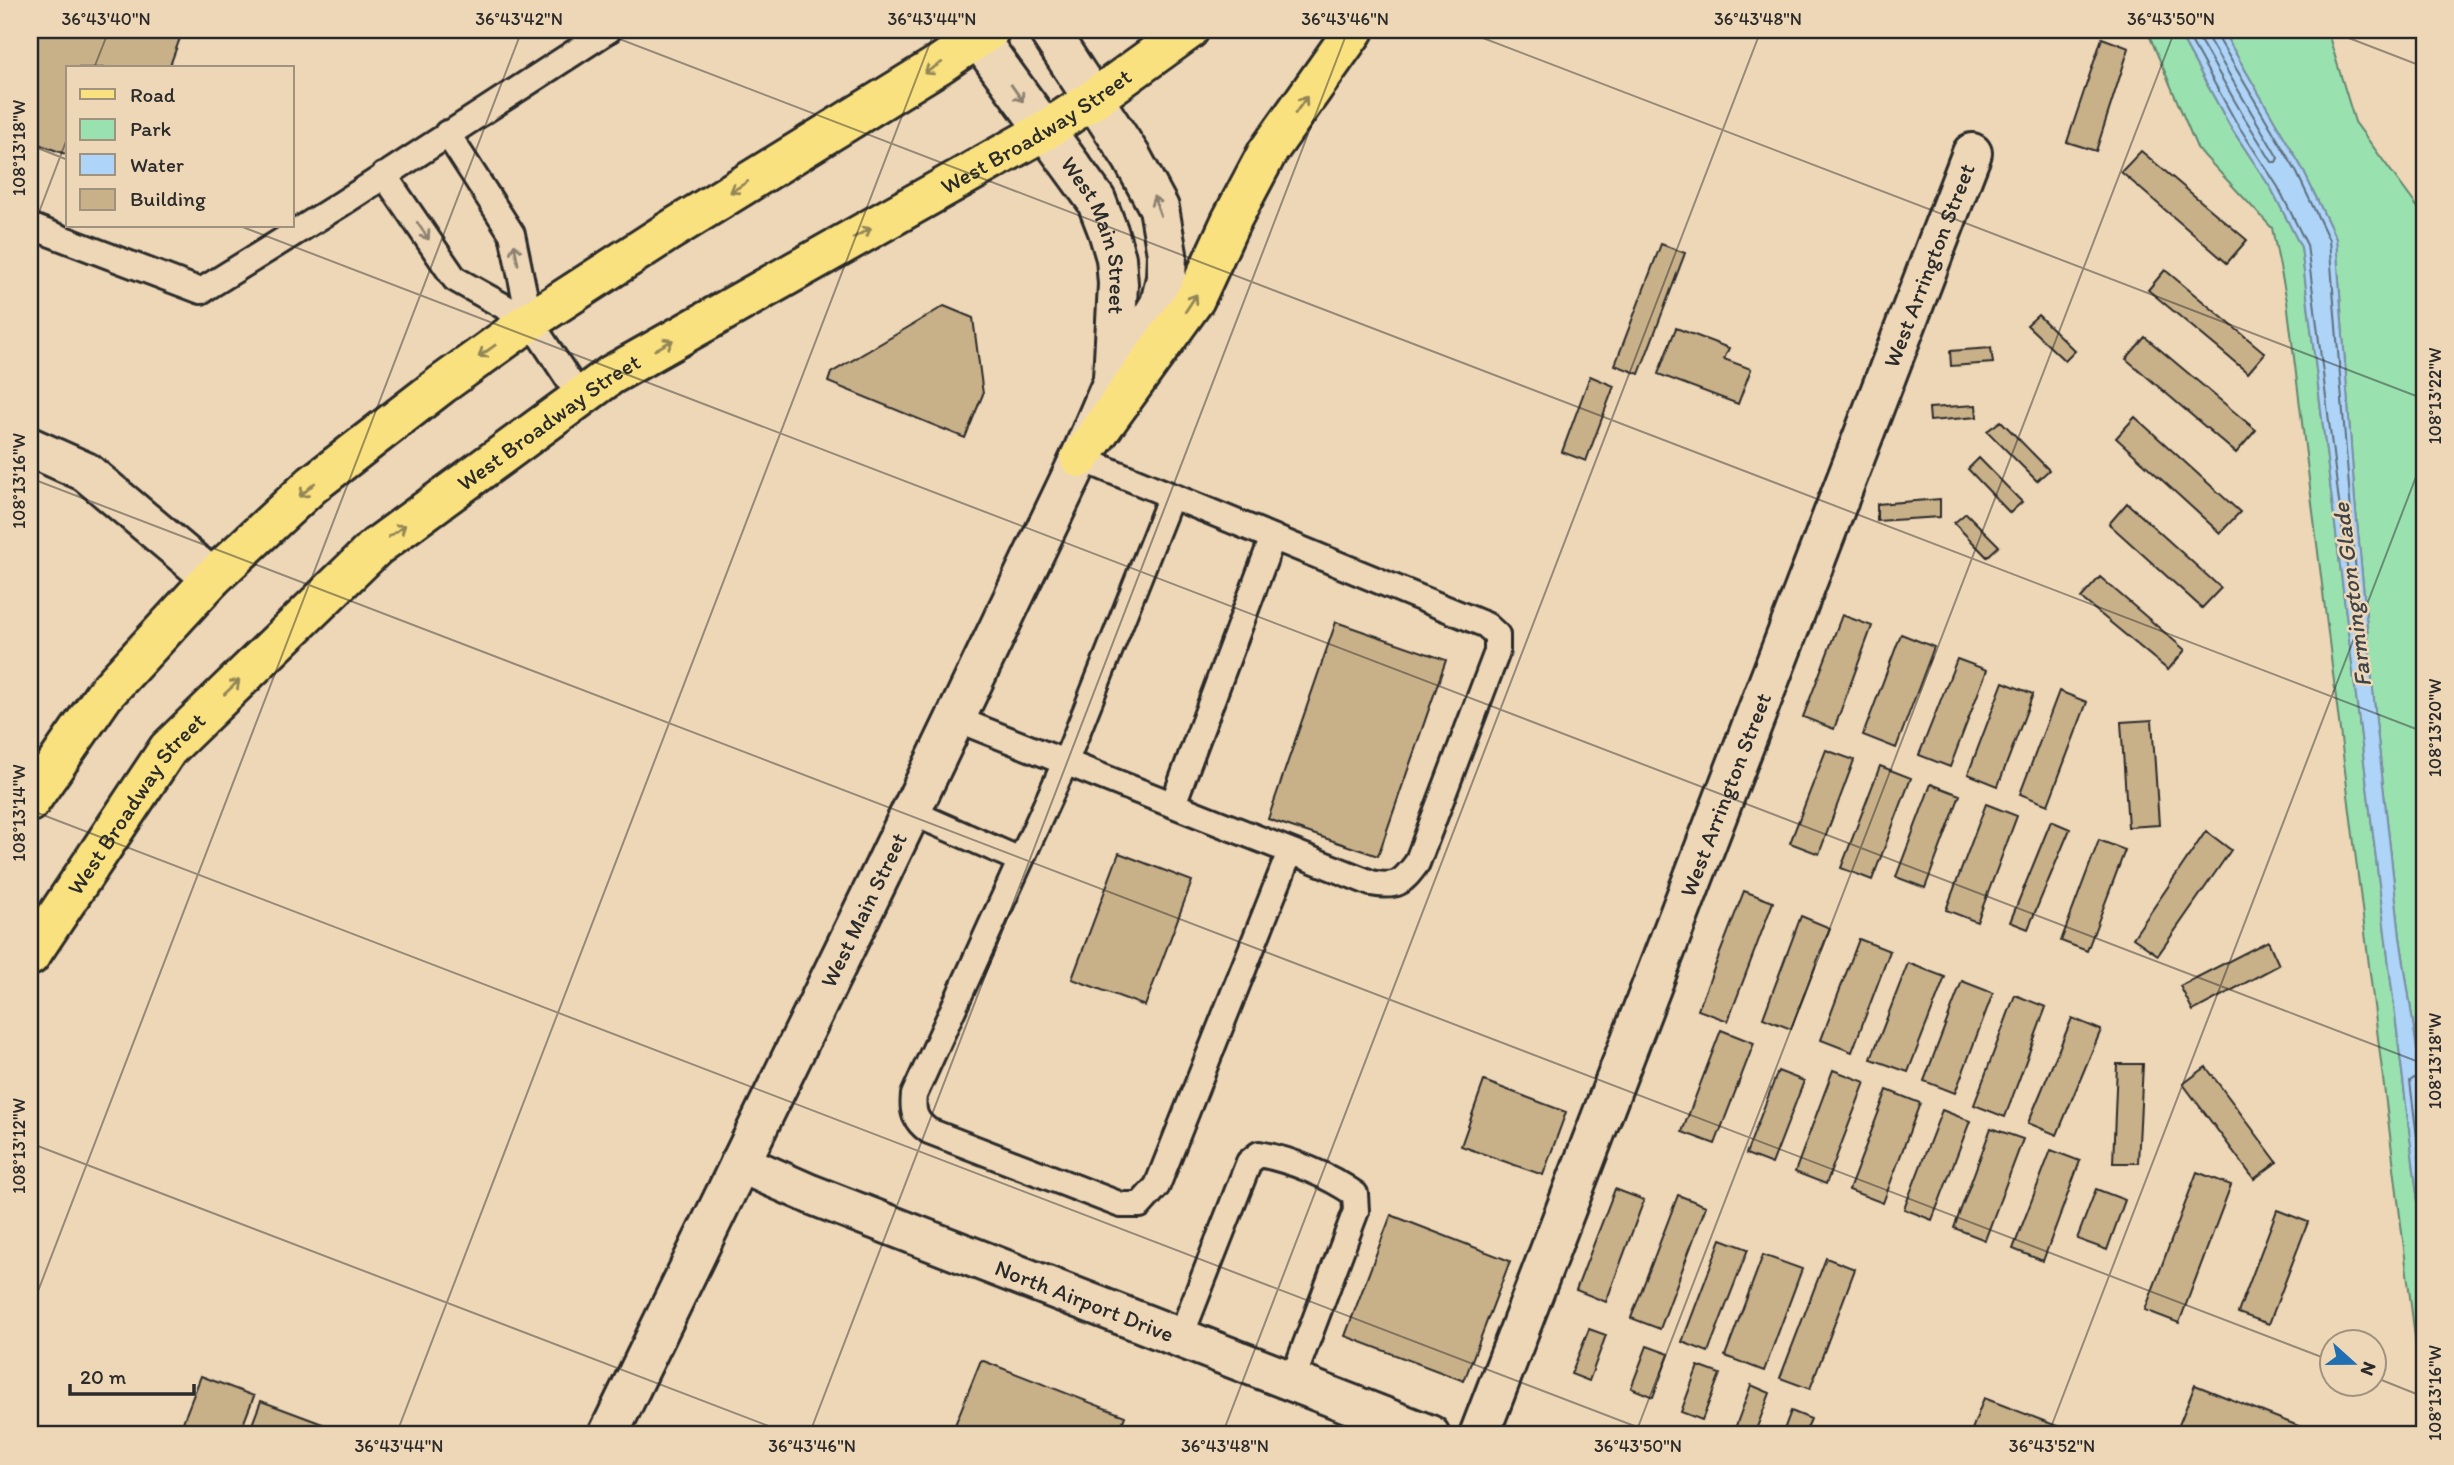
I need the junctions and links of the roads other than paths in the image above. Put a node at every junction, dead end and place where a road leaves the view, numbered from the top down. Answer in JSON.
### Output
{"nodes":[{"id":1,"x":609,"y":30,"type":"edge"},
{"id":2,"x":1048,"y":30,"type":"edge"},
{"id":3,"x":1189,"y":30,"type":"edge"},
{"id":4,"x":1354,"y":30,"type":"edge"},
{"id":5,"x":980,"y":32,"type":"edge"},
{"id":6,"x":1092,"y":100,"type":"junction"},
{"id":7,"x":1044,"y":131,"type":"junction"},
{"id":8,"x":447,"y":133,"type":"junction"},
{"id":9,"x":1972,"y":153,"type":"dead end"},
{"id":10,"x":384,"y":175,"type":"junction"},
{"id":11,"x":30,"y":226,"type":"edge"},
{"id":12,"x":530,"y":321,"type":"junction"},
{"id":13,"x":1113,"y":381,"type":"junction"},
{"id":14,"x":580,"y":397,"type":"junction"},
{"id":15,"x":30,"y":447,"type":"edge"},
{"id":16,"x":1080,"y":458,"type":"junction"},
{"id":17,"x":1171,"y":496,"type":"junction"},
{"id":18,"x":1273,"y":537,"type":"junction"},
{"id":19,"x":212,"y":578,"type":"junction"},
{"id":20,"x":956,"y":719,"type":"junction"},
{"id":21,"x":1065,"y":763,"type":"junction"},
{"id":22,"x":30,"y":802,"type":"edge"},
{"id":23,"x":1174,"y":804,"type":"junction"},
{"id":24,"x":911,"y":812,"type":"junction"},
{"id":25,"x":1290,"y":852,"type":"junction"},
{"id":26,"x":1020,"y":860,"type":"junction"},
{"id":27,"x":30,"y":956,"type":"edge"},
{"id":28,"x":740,"y":1163,"type":"junction"},
{"id":29,"x":1180,"y":1338,"type":"junction"},
{"id":30,"x":1293,"y":1381,"type":"junction"},
{"id":31,"x":608,"y":1435,"type":"edge"},
{"id":32,"x":1430,"y":1435,"type":"edge"},
{"id":33,"x":1479,"y":1435,"type":"edge"}],
"edges":[{"from":1,"to":8,"type":"lane"},
{"from":2,"to":6,"type":"main road","name":"West Main Street"},
{"from":3,"to":6,"type":"main road","name":"West Broadway Street"},
{"from":16,"to":4,"type":"main road","one_way":true},
{"from":5,"to":7,"type":"main road","name":"West Main Street","one_way":true},
{"from":5,"to":12,"type":"main road","one_way":true},
{"from":6,"to":7,"type":"main road","name":"West Broadway Street"},
{"from":13,"to":6,"type":"main road","name":"West Main Street","one_way":true},
{"from":7,"to":13,"type":"main road","name":"West Main Street"},
{"from":14,"to":7,"type":"main road","name":"West Broadway Street","one_way":true},
{"from":8,"to":10,"type":"lane"},
{"from":12,"to":8,"type":"lane","one_way":true},
{"from":9,"to":33,"type":"main road","name":"West Arrington Street"},
{"from":10,"to":11,"type":"lane"},
{"from":10,"to":12,"type":"lane","one_way":true},
{"from":12,"to":14,"type":"lane"},
{"from":12,"to":19,"type":"main road","one_way":true},
{"from":13,"to":16,"type":"main road","name":"West Main Street"},
{"from":27,"to":14,"type":"main road","name":"West Broadway Street","one_way":true},
{"from":15,"to":19,"type":"main road"},
{"from":16,"to":17,"type":"lane"},
{"from":16,"to":20,"type":"main road","name":"West Main Street"},
{"from":17,"to":18,"type":"lane"},
{"from":17,"to":21,"type":"lane"},
{"from":18,"to":23,"type":"lane"},
{"from":18,"to":25,"type":"lane"},
{"from":19,"to":22,"type":"main road"},
{"from":20,"to":21,"type":"lane"},
{"from":20,"to":24,"type":"main road","name":"West Main Street"},
{"from":21,"to":23,"type":"lane"},
{"from":21,"to":26,"type":"lane"},
{"from":23,"to":25,"type":"lane"},
{"from":24,"to":26,"type":"lane"},
{"from":24,"to":28,"type":"main road","name":"West Main Street"},
{"from":25,"to":26,"type":"lane"},
{"from":28,"to":29,"type":"main road","name":"North Airport Drive"},
{"from":28,"to":31,"type":"main road","name":"West Main Street"},
{"from":29,"to":30,"type":"main road","name":"North Airport Drive"},
{"from":29,"to":30,"type":"lane"},
{"from":30,"to":32,"type":"main road","name":"North Airport Drive"}]}
